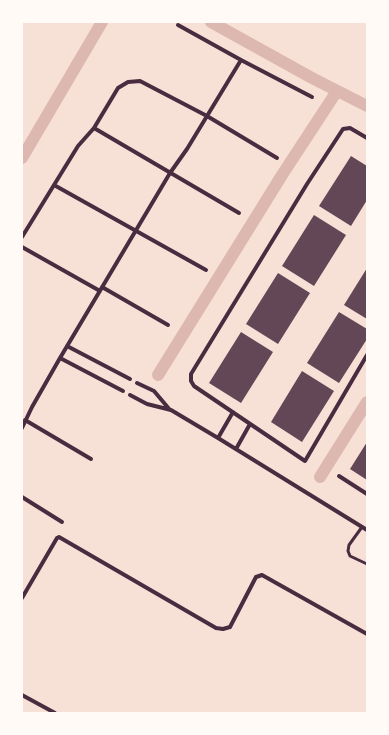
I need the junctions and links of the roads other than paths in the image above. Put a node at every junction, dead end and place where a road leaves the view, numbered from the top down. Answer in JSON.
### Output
{"nodes":[{"id":1,"x":178,"y":25,"type":"dead end"},
{"id":2,"x":241,"y":60,"type":"junction"},
{"id":3,"x":312,"y":97,"type":"dead end"},
{"id":4,"x":207,"y":116,"type":"junction"},
{"id":5,"x":94,"y":128,"type":"junction"},
{"id":6,"x":367,"y":138,"type":"edge"},
{"id":7,"x":277,"y":158,"type":"dead end"},
{"id":8,"x":170,"y":173,"type":"junction"},
{"id":9,"x":54,"y":185,"type":"junction"},
{"id":10,"x":239,"y":213,"type":"dead end"},
{"id":11,"x":136,"y":231,"type":"junction"},
{"id":12,"x":22,"y":237,"type":"edge"},
{"id":13,"x":22,"y":248,"type":"edge"},
{"id":14,"x":206,"y":270,"type":"dead end"},
{"id":15,"x":101,"y":289,"type":"junction"},
{"id":16,"x":168,"y":325,"type":"dead end"},
{"id":17,"x":67,"y":346,"type":"junction"},
{"id":18,"x":367,"y":355,"type":"edge"},
{"id":19,"x":60,"y":358,"type":"junction"},
{"id":20,"x":130,"y":379,"type":"dead end"},
{"id":21,"x":137,"y":383,"type":"dead end"},
{"id":22,"x":123,"y":391,"type":"dead end"},
{"id":23,"x":130,"y":395,"type":"dead end"},
{"id":24,"x":171,"y":410,"type":"junction"},
{"id":25,"x":234,"y":412,"type":"junction"},
{"id":26,"x":26,"y":420,"type":"junction"},
{"id":27,"x":250,"y":424,"type":"junction"},
{"id":28,"x":22,"y":428,"type":"edge"},
{"id":29,"x":218,"y":438,"type":"junction"},
{"id":30,"x":236,"y":449,"type":"junction"},
{"id":31,"x":91,"y":459,"type":"dead end"},
{"id":32,"x":339,"y":476,"type":"dead end"},
{"id":33,"x":367,"y":494,"type":"edge"},
{"id":34,"x":22,"y":497,"type":"edge"},
{"id":35,"x":62,"y":522,"type":"dead end"},
{"id":36,"x":362,"y":527,"type":"junction"},
{"id":37,"x":367,"y":530,"type":"edge"},
{"id":38,"x":367,"y":564,"type":"edge"},
{"id":39,"x":22,"y":598,"type":"edge"},
{"id":40,"x":367,"y":634,"type":"edge"},
{"id":41,"x":22,"y":695,"type":"edge"},
{"id":42,"x":55,"y":713,"type":"edge"}],
"edges":[{"from":1,"to":2,"type":"street"},
{"from":2,"to":3,"type":"street"},
{"from":2,"to":4,"type":"street"},
{"from":4,"to":5,"type":"street"},
{"from":4,"to":7,"type":"street"},
{"from":4,"to":8,"type":"street"},
{"from":5,"to":8,"type":"street"},
{"from":5,"to":9,"type":"street"},
{"from":6,"to":25,"type":"street"},
{"from":8,"to":10,"type":"street"},
{"from":8,"to":11,"type":"street"},
{"from":9,"to":11,"type":"street"},
{"from":9,"to":12,"type":"street"},
{"from":11,"to":14,"type":"street"},
{"from":11,"to":15,"type":"street"},
{"from":13,"to":15,"type":"street"},
{"from":15,"to":16,"type":"street"},
{"from":15,"to":17,"type":"street"},
{"from":17,"to":19,"type":"street"},
{"from":17,"to":20,"type":"street"},
{"from":18,"to":27,"type":"street"},
{"from":19,"to":22,"type":"street"},
{"from":19,"to":26,"type":"street"},
{"from":21,"to":24,"type":"street"},
{"from":23,"to":24,"type":"street"},
{"from":24,"to":29,"type":"street"},
{"from":25,"to":27,"type":"street"},
{"from":25,"to":29,"type":"street"},
{"from":26,"to":28,"type":"street"},
{"from":26,"to":31,"type":"street"},
{"from":27,"to":30,"type":"street"},
{"from":29,"to":30,"type":"street"},
{"from":30,"to":36,"type":"street"},
{"from":32,"to":33,"type":"street"},
{"from":34,"to":35,"type":"street"},
{"from":36,"to":37,"type":"street"},
{"from":36,"to":38,"type":"lane"},
{"from":39,"to":40,"type":"street"},
{"from":41,"to":42,"type":"street"}]}
